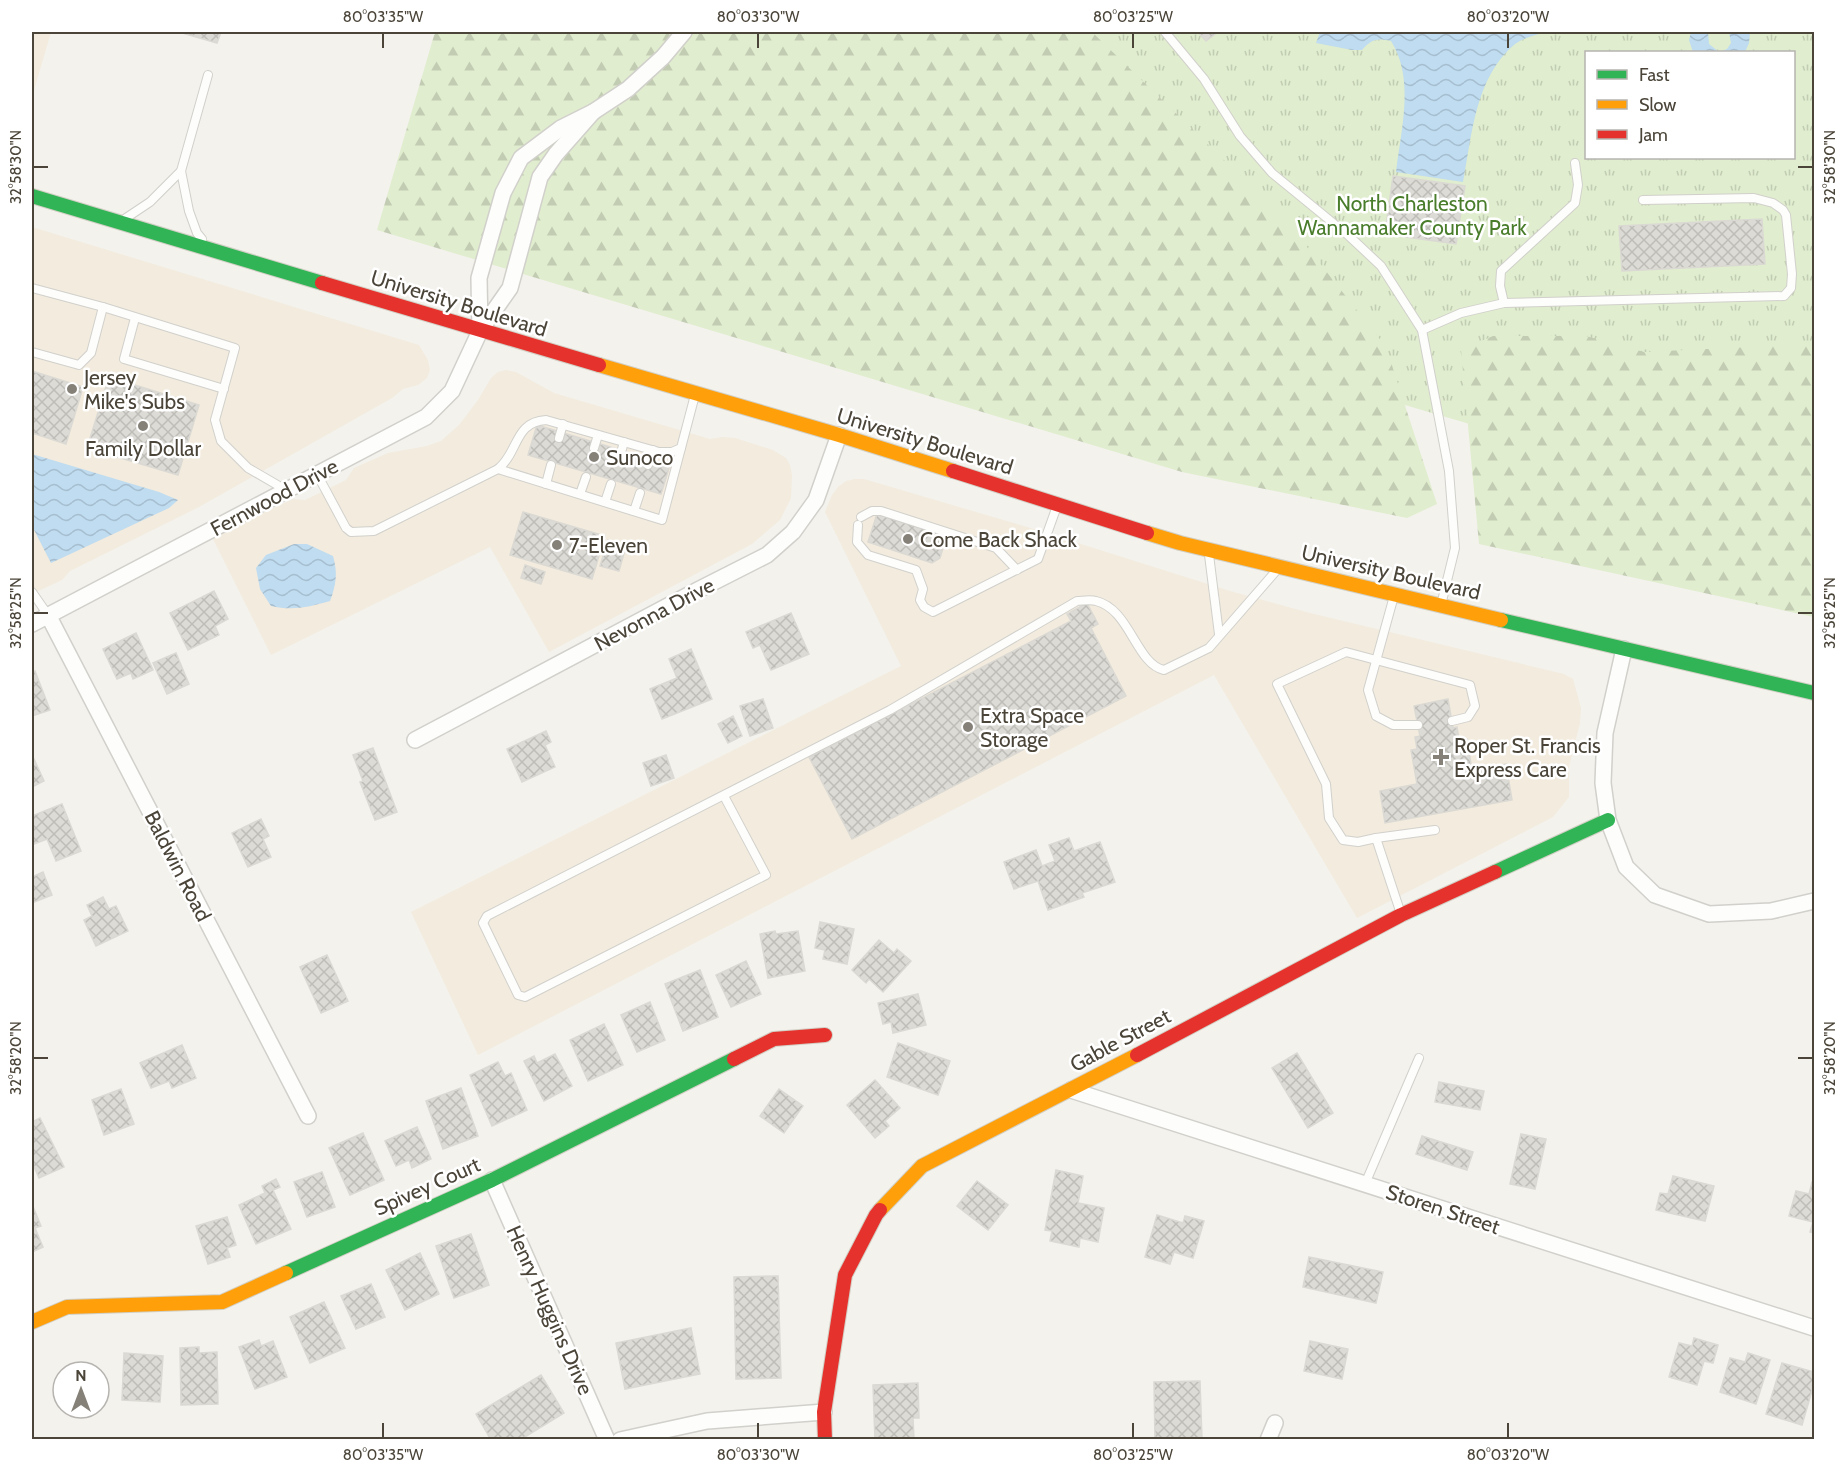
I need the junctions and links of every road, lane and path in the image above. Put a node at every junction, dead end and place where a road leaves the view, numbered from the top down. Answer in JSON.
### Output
{"nodes":[{"id":1,"x":684,"y":32,"type":"edge"},
{"id":2,"x":1165,"y":32,"type":"edge"},
{"id":3,"x":208,"y":75,"type":"dead end"},
{"id":4,"x":593,"y":112,"type":"junction"},
{"id":5,"x":1575,"y":163,"type":"dead end"},
{"id":6,"x":181,"y":171,"type":"junction"},
{"id":7,"x":32,"y":196,"type":"edge"},
{"id":8,"x":1643,"y":200,"type":"dead end"},
{"id":9,"x":118,"y":222,"type":"junction"},
{"id":10,"x":211,"y":250,"type":"junction"},
{"id":11,"x":32,"y":288,"type":"edge"},
{"id":12,"x":1504,"y":303,"type":"junction"},
{"id":13,"x":103,"y":307,"type":"junction"},
{"id":14,"x":135,"y":318,"type":"junction"},
{"id":15,"x":1422,"y":330,"type":"junction"},
{"id":16,"x":480,"y":332,"type":"junction"},
{"id":17,"x":32,"y":352,"type":"edge"},
{"id":18,"x":224,"y":388,"type":"junction"},
{"id":19,"x":695,"y":394,"type":"junction"},
{"id":20,"x":563,"y":424,"type":"junction"},
{"id":21,"x":598,"y":435,"type":"junction"},
{"id":22,"x":839,"y":435,"type":"junction"},
{"id":23,"x":559,"y":438,"type":"dead end"},
{"id":24,"x":624,"y":442,"type":"junction"},
{"id":25,"x":594,"y":448,"type":"dead end"},
{"id":26,"x":681,"y":448,"type":"junction"},
{"id":27,"x":652,"y":450,"type":"junction"},
{"id":28,"x":620,"y":456,"type":"dead end"},
{"id":29,"x":551,"y":465,"type":"dead end"},
{"id":30,"x":648,"y":465,"type":"dead end"},
{"id":31,"x":498,"y":469,"type":"junction"},
{"id":32,"x":317,"y":474,"type":"junction"},
{"id":33,"x":586,"y":477,"type":"dead end"},
{"id":34,"x":546,"y":484,"type":"junction"},
{"id":35,"x":611,"y":484,"type":"dead end"},
{"id":36,"x":286,"y":490,"type":"junction"},
{"id":37,"x":640,"y":493,"type":"dead end"},
{"id":38,"x":580,"y":494,"type":"junction"},
{"id":39,"x":605,"y":502,"type":"junction"},
{"id":40,"x":1057,"y":505,"type":"junction"},
{"id":41,"x":634,"y":511,"type":"junction"},
{"id":42,"x":1208,"y":550,"type":"junction"},
{"id":43,"x":1279,"y":567,"type":"junction"},
{"id":44,"x":1017,"y":570,"type":"junction"},
{"id":45,"x":32,"y":592,"type":"edge"},
{"id":46,"x":1395,"y":595,"type":"junction"},
{"id":47,"x":1440,"y":606,"type":"junction"},
{"id":48,"x":48,"y":615,"type":"junction"},
{"id":49,"x":32,"y":624,"type":"edge"},
{"id":50,"x":1220,"y":634,"type":"junction"},
{"id":51,"x":1624,"y":650,"type":"junction"},
{"id":52,"x":1376,"y":660,"type":"junction"},
{"id":53,"x":1815,"y":693,"type":"edge"},
{"id":54,"x":1452,"y":721,"type":"dead end"},
{"id":55,"x":1418,"y":725,"type":"dead end"},
{"id":56,"x":415,"y":740,"type":"dead end"},
{"id":57,"x":724,"y":796,"type":"junction"},
{"id":58,"x":1608,"y":820,"type":"junction"},
{"id":59,"x":1435,"y":830,"type":"dead end"},
{"id":60,"x":1376,"y":838,"type":"junction"},
{"id":61,"x":1815,"y":901,"type":"edge"},
{"id":62,"x":1401,"y":915,"type":"junction"},
{"id":63,"x":825,"y":1035,"type":"dead end"},
{"id":64,"x":1419,"y":1058,"type":"dead end"},
{"id":65,"x":1071,"y":1090,"type":"junction"},
{"id":66,"x":308,"y":1116,"type":"dead end"},
{"id":67,"x":492,"y":1180,"type":"junction"},
{"id":68,"x":1365,"y":1184,"type":"junction"},
{"id":69,"x":32,"y":1322,"type":"edge"},
{"id":70,"x":1815,"y":1328,"type":"edge"},
{"id":71,"x":824,"y":1413,"type":"junction"},
{"id":72,"x":1275,"y":1423,"type":"dead end"},
{"id":73,"x":607,"y":1440,"type":"edge"},
{"id":74,"x":620,"y":1440,"type":"edge"},
{"id":75,"x":825,"y":1440,"type":"edge"},
{"id":76,"x":1268,"y":1440,"type":"edge"}],
"edges":[{"from":1,"to":4,"type":"street","name":"Fernwood Drive"},
{"from":2,"to":15,"type":"lane"},
{"from":3,"to":6,"type":"lane"},
{"from":4,"to":16,"type":"street","name":"Fernwood Drive"},
{"from":4,"to":16,"type":"street","name":"Fernwood Drive"},
{"from":5,"to":12,"type":"lane"},
{"from":6,"to":9,"type":"lane"},
{"from":6,"to":10,"type":"lane"},
{"from":7,"to":9,"type":"street","name":"University Boulevard"},
{"from":8,"to":12,"type":"lane"},
{"from":9,"to":10,"type":"street","name":"University Boulevard"},
{"from":10,"to":16,"type":"street","name":"University Boulevard"},
{"from":11,"to":13,"type":"lane"},
{"from":12,"to":15,"type":"lane"},
{"from":13,"to":14,"type":"lane"},
{"from":13,"to":17,"type":"lane"},
{"from":14,"to":18,"type":"lane"},
{"from":14,"to":18,"type":"lane"},
{"from":15,"to":47,"type":"lane"},
{"from":16,"to":19,"type":"street","name":"University Boulevard"},
{"from":16,"to":32,"type":"street","name":"Fernwood Drive"},
{"from":18,"to":36,"type":"lane"},
{"from":19,"to":22,"type":"street","name":"University Boulevard"},
{"from":19,"to":26,"type":"lane"},
{"from":20,"to":21,"type":"lane"},
{"from":20,"to":23,"type":"lane"},
{"from":20,"to":31,"type":"lane"},
{"from":21,"to":24,"type":"lane"},
{"from":21,"to":25,"type":"lane"},
{"from":22,"to":40,"type":"street","name":"University Boulevard"},
{"from":22,"to":56,"type":"street","name":"Nevonna Drive"},
{"from":24,"to":27,"type":"lane"},
{"from":24,"to":28,"type":"lane"},
{"from":26,"to":27,"type":"lane"},
{"from":26,"to":41,"type":"lane"},
{"from":27,"to":30,"type":"lane"},
{"from":29,"to":34,"type":"lane"},
{"from":31,"to":32,"type":"lane"},
{"from":31,"to":34,"type":"lane"},
{"from":32,"to":36,"type":"street","name":"Fernwood Drive"},
{"from":33,"to":38,"type":"lane"},
{"from":34,"to":38,"type":"lane"},
{"from":35,"to":39,"type":"lane"},
{"from":36,"to":48,"type":"street","name":"Fernwood Drive"},
{"from":37,"to":41,"type":"lane"},
{"from":38,"to":39,"type":"lane"},
{"from":39,"to":41,"type":"lane"},
{"from":40,"to":42,"type":"street","name":"University Boulevard"},
{"from":40,"to":44,"type":"lane"},
{"from":42,"to":43,"type":"street","name":"University Boulevard"},
{"from":42,"to":50,"type":"lane"},
{"from":43,"to":46,"type":"street","name":"University Boulevard"},
{"from":43,"to":50,"type":"lane"},
{"from":44,"to":44,"type":"lane"},
{"from":45,"to":48,"type":"lane"},
{"from":46,"to":47,"type":"street","name":"University Boulevard"},
{"from":46,"to":52,"type":"lane"},
{"from":47,"to":51,"type":"street","name":"University Boulevard"},
{"from":48,"to":49,"type":"street","name":"Fernwood Drive"},
{"from":48,"to":66,"type":"street","name":"Baldwin Road"},
{"from":50,"to":57,"type":"lane"},
{"from":51,"to":53,"type":"street","name":"University Boulevard"},
{"from":51,"to":58,"type":"street"},
{"from":52,"to":54,"type":"lane"},
{"from":52,"to":55,"type":"lane"},
{"from":52,"to":60,"type":"lane"},
{"from":57,"to":57,"type":"lane"},
{"from":58,"to":61,"type":"street"},
{"from":58,"to":62,"type":"street","name":"Gable Street"},
{"from":59,"to":60,"type":"lane"},
{"from":60,"to":62,"type":"lane"},
{"from":62,"to":65,"type":"street","name":"Gable Street"},
{"from":63,"to":67,"type":"street","name":"Spivey Court"},
{"from":64,"to":68,"type":"lane"},
{"from":65,"to":68,"type":"street","name":"Storen Street"},
{"from":65,"to":71,"type":"street","name":"Gable Street"},
{"from":67,"to":69,"type":"street","name":"Spivey Court"},
{"from":67,"to":73,"type":"street","name":"Henry Huggins Drive"},
{"from":68,"to":70,"type":"street","name":"Storen Street"},
{"from":71,"to":74,"type":"street"},
{"from":71,"to":75,"type":"street","name":"Gable Street"},
{"from":72,"to":76,"type":"street"}]}
